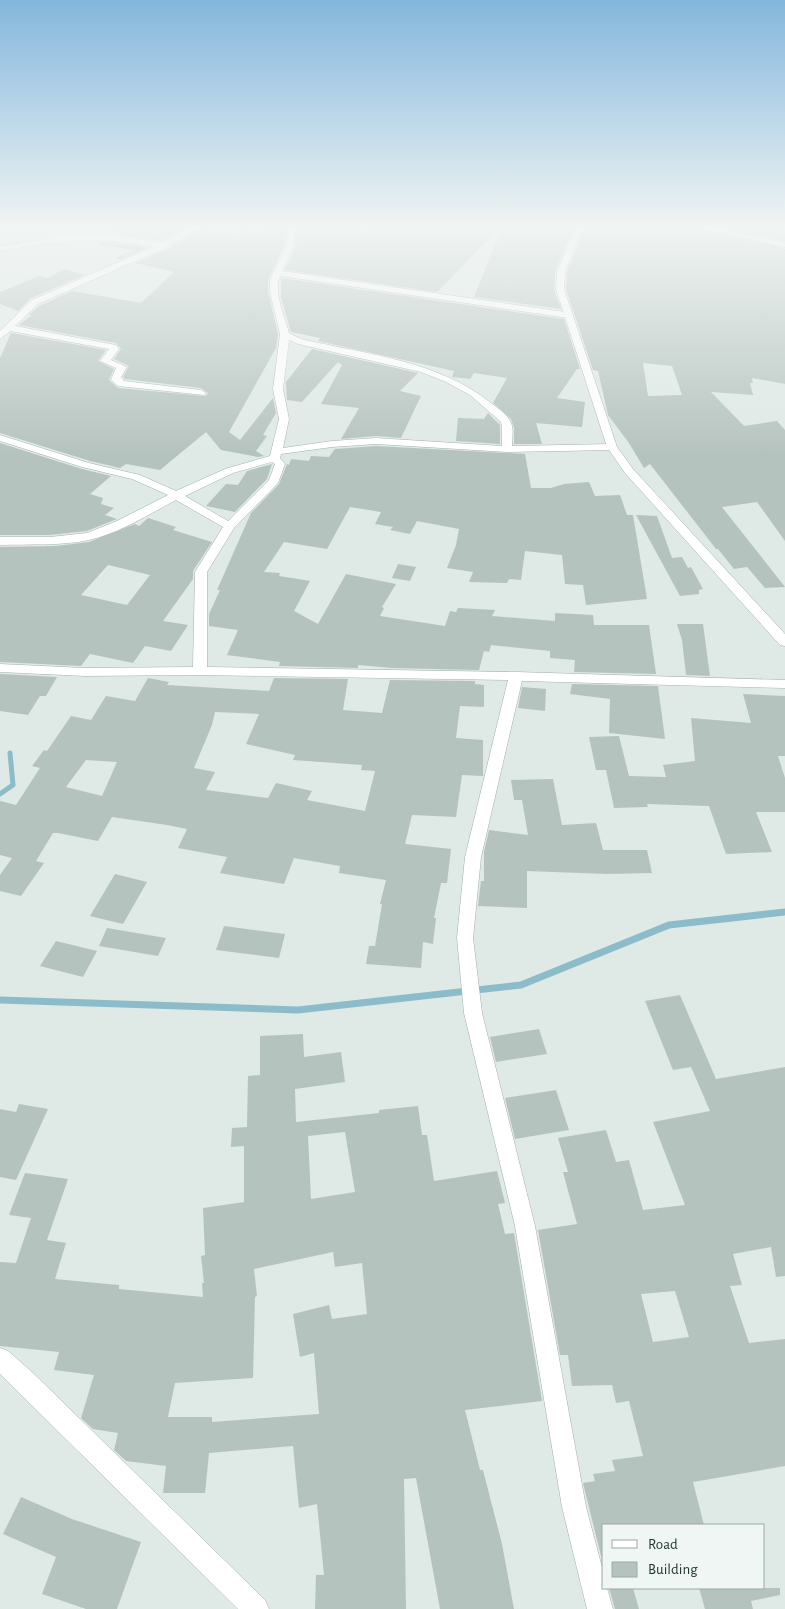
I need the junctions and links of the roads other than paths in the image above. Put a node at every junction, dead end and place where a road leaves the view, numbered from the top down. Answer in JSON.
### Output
{"nodes":[{"id":1,"x":34,"y":303,"type":"edge"},
{"id":2,"x":277,"y":303,"type":"edge"},
{"id":3,"x":491,"y":303,"type":"edge"},
{"id":4,"x":565,"y":303,"type":"edge"},
{"id":5,"x":569,"y":315,"type":"junction"},
{"id":6,"x":9,"y":328,"type":"junction"},
{"id":7,"x":285,"y":334,"type":"junction"},
{"id":8,"x":0,"y":336,"type":"edge"},
{"id":9,"x":201,"y":393,"type":"dead end"},
{"id":10,"x":0,"y":438,"type":"edge"},
{"id":11,"x":612,"y":447,"type":"junction"},
{"id":12,"x":507,"y":449,"type":"junction"},
{"id":13,"x":276,"y":455,"type":"junction"},
{"id":14,"x":176,"y":495,"type":"junction"},
{"id":15,"x":229,"y":526,"type":"junction"},
{"id":16,"x":0,"y":541,"type":"edge"},
{"id":17,"x":785,"y":642,"type":"edge"},
{"id":18,"x":0,"y":668,"type":"edge"},
{"id":19,"x":200,"y":670,"type":"junction"},
{"id":20,"x":516,"y":676,"type":"junction"},
{"id":21,"x":785,"y":684,"type":"edge"},
{"id":22,"x":0,"y":1359,"type":"edge"},
{"id":23,"x":256,"y":1609,"type":"edge"},
{"id":24,"x":600,"y":1609,"type":"edge"}],
"edges":[{"from":1,"to":6,"type":"street"},
{"from":2,"to":7,"type":"street"},
{"from":3,"to":5,"type":"street"},
{"from":4,"to":5,"type":"street"},
{"from":5,"to":11,"type":"street"},
{"from":6,"to":8,"type":"street"},
{"from":6,"to":9,"type":"street"},
{"from":7,"to":12,"type":"street"},
{"from":7,"to":13,"type":"street"},
{"from":10,"to":14,"type":"street"},
{"from":11,"to":12,"type":"street"},
{"from":11,"to":17,"type":"street"},
{"from":12,"to":13,"type":"street"},
{"from":13,"to":14,"type":"street"},
{"from":13,"to":15,"type":"street"},
{"from":14,"to":15,"type":"street"},
{"from":14,"to":16,"type":"street"},
{"from":15,"to":19,"type":"street"},
{"from":18,"to":19,"type":"street"},
{"from":19,"to":20,"type":"street"},
{"from":20,"to":21,"type":"street"},
{"from":20,"to":24,"type":"street"},
{"from":22,"to":23,"type":"street"}]}
